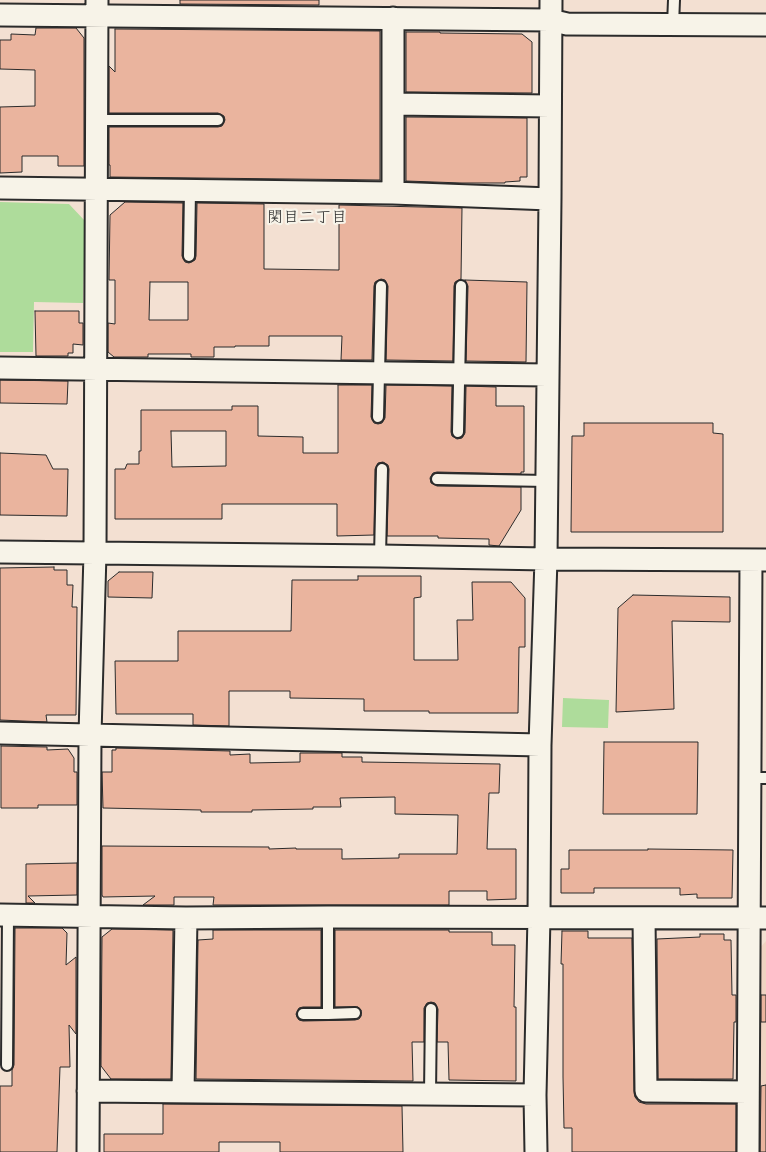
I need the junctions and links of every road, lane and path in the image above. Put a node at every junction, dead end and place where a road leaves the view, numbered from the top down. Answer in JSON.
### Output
{"nodes":[{"id":1,"x":674,"y":0,"type":"edge"},
{"id":2,"x":97,"y":8,"type":"edge"},
{"id":3,"x":550,"y":10,"type":"edge"},
{"id":4,"x":0,"y":15,"type":"edge"},
{"id":5,"x":393,"y":18,"type":"junction"},
{"id":6,"x":673,"y":25,"type":"junction"},
{"id":7,"x":766,"y":25,"type":"edge"},
{"id":8,"x":394,"y":104,"type":"junction"},
{"id":9,"x":550,"y":106,"type":"junction"},
{"id":10,"x":97,"y":120,"type":"junction"},
{"id":11,"x":218,"y":120,"type":"dead end"},
{"id":12,"x":0,"y":188,"type":"edge"},
{"id":13,"x":97,"y":188,"type":"junction"},
{"id":14,"x":190,"y":190,"type":"junction"},
{"id":15,"x":393,"y":193,"type":"junction"},
{"id":16,"x":550,"y":199,"type":"junction"},
{"id":17,"x":189,"y":256,"type":"dead end"},
{"id":18,"x":381,"y":286,"type":"dead end"},
{"id":19,"x":461,"y":286,"type":"dead end"},
{"id":20,"x":0,"y":368,"type":"edge"},
{"id":21,"x":96,"y":369,"type":"junction"},
{"id":22,"x":380,"y":372,"type":"junction"},
{"id":23,"x":459,"y":374,"type":"junction"},
{"id":24,"x":547,"y":374,"type":"junction"},
{"id":25,"x":378,"y":417,"type":"dead end"},
{"id":26,"x":458,"y":432,"type":"dead end"},
{"id":27,"x":382,"y":469,"type":"dead end"},
{"id":28,"x":438,"y":479,"type":"dead end"},
{"id":29,"x":547,"y":481,"type":"junction"},
{"id":30,"x":0,"y":552,"type":"edge"},
{"id":31,"x":95,"y":553,"type":"junction"},
{"id":32,"x":380,"y":556,"type":"junction"},
{"id":33,"x":546,"y":559,"type":"junction"},
{"id":34,"x":758,"y":560,"type":"edge"},
{"id":35,"x":0,"y":733,"type":"edge"},
{"id":36,"x":90,"y":735,"type":"junction"},
{"id":37,"x":540,"y":745,"type":"junction"},
{"id":38,"x":758,"y":778,"type":"edge"},
{"id":39,"x":4,"y":915,"type":"edge"},
{"id":40,"x":90,"y":916,"type":"junction"},
{"id":41,"x":328,"y":917,"type":"junction"},
{"id":42,"x":539,"y":917,"type":"junction"},
{"id":43,"x":186,"y":918,"type":"junction"},
{"id":44,"x":644,"y":918,"type":"junction"},
{"id":45,"x":757,"y":918,"type":"edge"},
{"id":46,"x":431,"y":1009,"type":"dead end"},
{"id":47,"x":355,"y":1013,"type":"dead end"},
{"id":48,"x":303,"y":1014,"type":"dead end"},
{"id":49,"x":328,"y":1014,"type":"junction"},
{"id":50,"x":6,"y":1064,"type":"dead end"},
{"id":51,"x":88,"y":1091,"type":"junction"},
{"id":52,"x":183,"y":1092,"type":"junction"},
{"id":53,"x":748,"y":1092,"type":"junction"},
{"id":54,"x":430,"y":1094,"type":"junction"},
{"id":55,"x":535,"y":1095,"type":"junction"},
{"id":56,"x":88,"y":1152,"type":"edge"},
{"id":57,"x":536,"y":1152,"type":"edge"},
{"id":58,"x":748,"y":1152,"type":"edge"}],
"edges":[{"from":1,"to":6,"type":"lane"},
{"from":2,"to":4,"type":"street"},
{"from":2,"to":5,"type":"street"},
{"from":2,"to":10,"type":"street"},
{"from":3,"to":5,"type":"street"},
{"from":3,"to":6,"type":"street"},
{"from":3,"to":9,"type":"street"},
{"from":5,"to":8,"type":"street"},
{"from":6,"to":7,"type":"street"},
{"from":8,"to":9,"type":"street"},
{"from":8,"to":15,"type":"street"},
{"from":9,"to":16,"type":"street"},
{"from":10,"to":11,"type":"lane"},
{"from":10,"to":13,"type":"street"},
{"from":12,"to":13,"type":"street"},
{"from":13,"to":14,"type":"street"},
{"from":13,"to":21,"type":"street"},
{"from":14,"to":15,"type":"street"},
{"from":14,"to":17,"type":"lane"},
{"from":15,"to":16,"type":"street"},
{"from":16,"to":24,"type":"street"},
{"from":18,"to":22,"type":"lane"},
{"from":19,"to":23,"type":"lane"},
{"from":20,"to":21,"type":"street"},
{"from":21,"to":22,"type":"street"},
{"from":21,"to":31,"type":"street"},
{"from":22,"to":23,"type":"street"},
{"from":22,"to":25,"type":"lane"},
{"from":23,"to":24,"type":"street"},
{"from":23,"to":26,"type":"lane"},
{"from":24,"to":29,"type":"street"},
{"from":27,"to":32,"type":"lane"},
{"from":28,"to":29,"type":"lane"},
{"from":29,"to":33,"type":"street"},
{"from":30,"to":31,"type":"street"},
{"from":31,"to":32,"type":"street"},
{"from":31,"to":36,"type":"street"},
{"from":32,"to":33,"type":"street"},
{"from":33,"to":34,"type":"street"},
{"from":33,"to":37,"type":"street"},
{"from":34,"to":38,"type":"street"},
{"from":35,"to":36,"type":"street"},
{"from":36,"to":37,"type":"street"},
{"from":36,"to":40,"type":"street"},
{"from":37,"to":42,"type":"street"},
{"from":38,"to":45,"type":"street"},
{"from":39,"to":40,"type":"street"},
{"from":39,"to":50,"type":"lane"},
{"from":40,"to":43,"type":"street"},
{"from":40,"to":51,"type":"street"},
{"from":41,"to":42,"type":"street"},
{"from":41,"to":43,"type":"street"},
{"from":41,"to":49,"type":"lane"},
{"from":42,"to":44,"type":"street"},
{"from":42,"to":55,"type":"street"},
{"from":43,"to":52,"type":"street"},
{"from":44,"to":45,"type":"street"},
{"from":44,"to":53,"type":"street"},
{"from":45,"to":53,"type":"street"},
{"from":46,"to":54,"type":"lane"},
{"from":47,"to":49,"type":"lane"},
{"from":48,"to":49,"type":"lane"},
{"from":51,"to":52,"type":"street"},
{"from":51,"to":56,"type":"street"},
{"from":52,"to":54,"type":"street"},
{"from":53,"to":58,"type":"street"},
{"from":54,"to":55,"type":"street"},
{"from":55,"to":57,"type":"street"}]}
